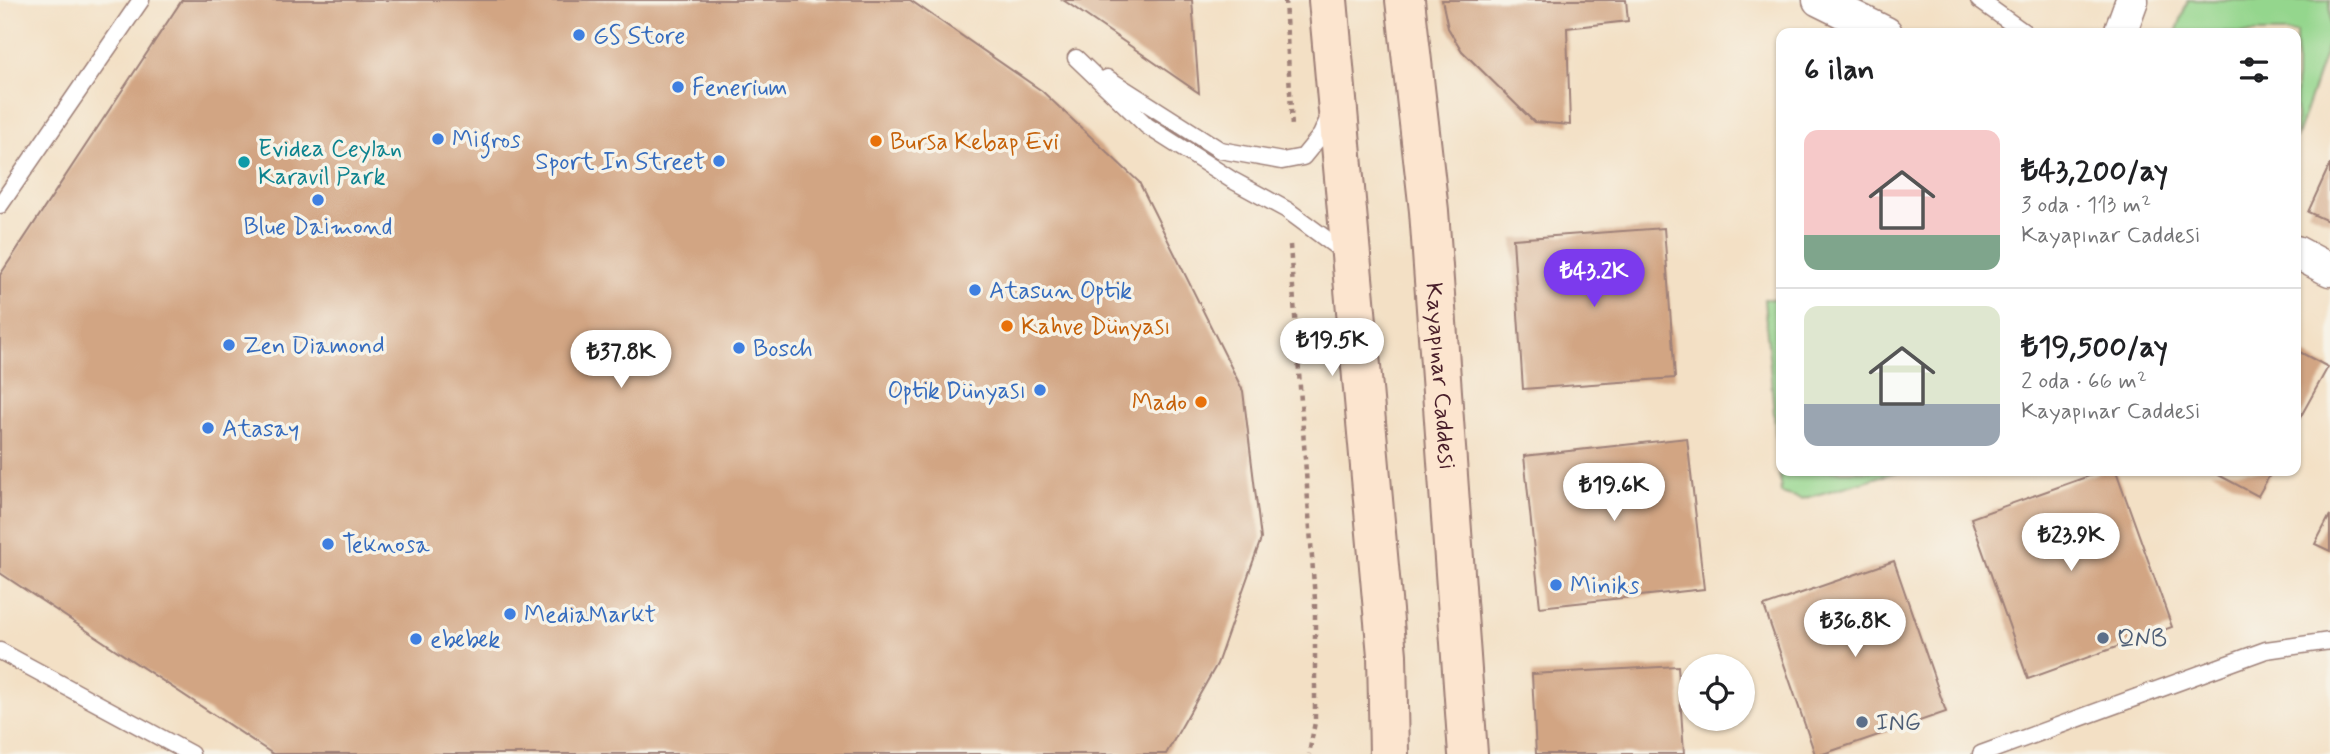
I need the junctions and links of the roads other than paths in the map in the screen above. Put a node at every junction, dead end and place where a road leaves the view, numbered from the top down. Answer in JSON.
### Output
{"nodes":[{"id":1,"x":141,"y":0,"type":"edge"},
{"id":2,"x":1328,"y":0,"type":"edge"},
{"id":3,"x":1405,"y":0,"type":"edge"},
{"id":4,"x":1819,"y":0,"type":"edge"},
{"id":5,"x":1979,"y":0,"type":"edge"},
{"id":6,"x":2132,"y":0,"type":"edge"},
{"id":7,"x":1876,"y":28,"type":"edge"},
{"id":8,"x":2018,"y":28,"type":"edge"},
{"id":9,"x":2122,"y":28,"type":"edge"},
{"id":10,"x":1337,"y":100,"type":"junction"},
{"id":11,"x":0,"y":205,"type":"edge"},
{"id":12,"x":2301,"y":255,"type":"edge"},
{"id":13,"x":1351,"y":258,"type":"junction"},
{"id":14,"x":2330,"y":270,"type":"edge"},
{"id":15,"x":2330,"y":641,"type":"edge"},
{"id":16,"x":0,"y":651,"type":"edge"},
{"id":17,"x":191,"y":754,"type":"edge"},
{"id":18,"x":1389,"y":754,"type":"edge"},
{"id":19,"x":1468,"y":754,"type":"edge"},
{"id":20,"x":1981,"y":754,"type":"edge"}],
"edges":[{"from":1,"to":11,"type":"lane"},
{"from":2,"to":10,"type":"main road"},
{"from":3,"to":19,"type":"main road","name":"Kayapınar Caddesi"},
{"from":4,"to":7,"type":"street"},
{"from":5,"to":8,"type":"lane"},
{"from":6,"to":9,"type":"street"},
{"from":10,"to":13,"type":"main road"},
{"from":10,"to":13,"type":"lane"},
{"from":12,"to":14,"type":"street"},
{"from":13,"to":18,"type":"main road"},
{"from":15,"to":20,"type":"lane"},
{"from":16,"to":17,"type":"lane"}]}
